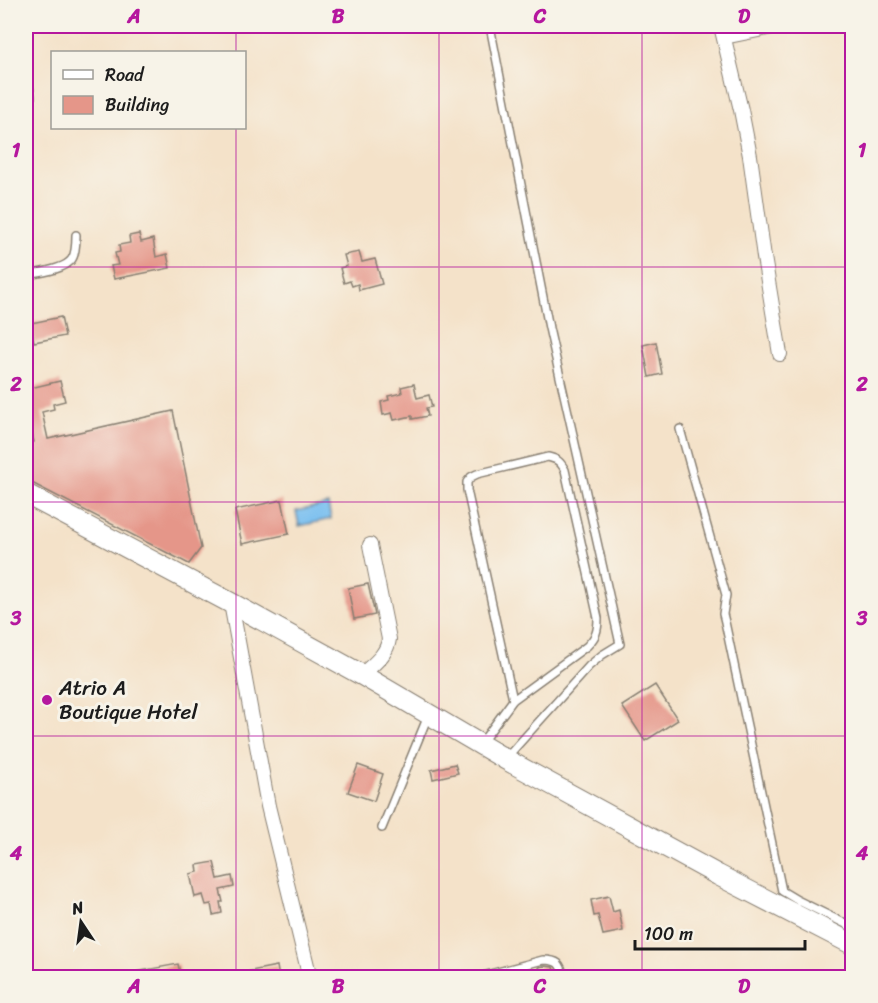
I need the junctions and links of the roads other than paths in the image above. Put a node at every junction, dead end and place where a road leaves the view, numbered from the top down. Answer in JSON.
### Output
{"nodes":[{"id":1,"x":490,"y":26,"type":"edge"},
{"id":2,"x":777,"y":26,"type":"edge"},
{"id":3,"x":722,"y":31,"type":"edge"},
{"id":4,"x":76,"y":235,"type":"dead end"},
{"id":5,"x":26,"y":275,"type":"edge"},
{"id":6,"x":780,"y":354,"type":"dead end"},
{"id":7,"x":680,"y":429,"type":"dead end"},
{"id":8,"x":26,"y":494,"type":"edge"},
{"id":9,"x":370,"y":545,"type":"dead end"},
{"id":10,"x":231,"y":603,"type":"junction"},
{"id":11,"x":362,"y":675,"type":"junction"},
{"id":12,"x":513,"y":700,"type":"junction"},
{"id":13,"x":429,"y":714,"type":"junction"},
{"id":14,"x":480,"y":744,"type":"junction"},
{"id":15,"x":505,"y":759,"type":"junction"},
{"id":16,"x":382,"y":828,"type":"dead end"},
{"id":17,"x":852,"y":927,"type":"edge"},
{"id":18,"x":852,"y":944,"type":"edge"},
{"id":19,"x":310,"y":978,"type":"edge"},
{"id":20,"x":475,"y":978,"type":"edge"},
{"id":21,"x":564,"y":978,"type":"edge"}],
"edges":[{"from":1,"to":15,"type":"lane"},
{"from":2,"to":3,"type":"street"},
{"from":3,"to":6,"type":"street"},
{"from":4,"to":5,"type":"lane"},
{"from":7,"to":17,"type":"lane"},
{"from":8,"to":10,"type":"main road"},
{"from":9,"to":11,"type":"street"},
{"from":10,"to":11,"type":"main road"},
{"from":10,"to":19,"type":"street"},
{"from":11,"to":13,"type":"main road"},
{"from":12,"to":12,"type":"lane"},
{"from":12,"to":14,"type":"lane"},
{"from":13,"to":14,"type":"main road"},
{"from":13,"to":16,"type":"lane"},
{"from":14,"to":15,"type":"main road"},
{"from":15,"to":18,"type":"main road"},
{"from":20,"to":21,"type":"lane"}]}
